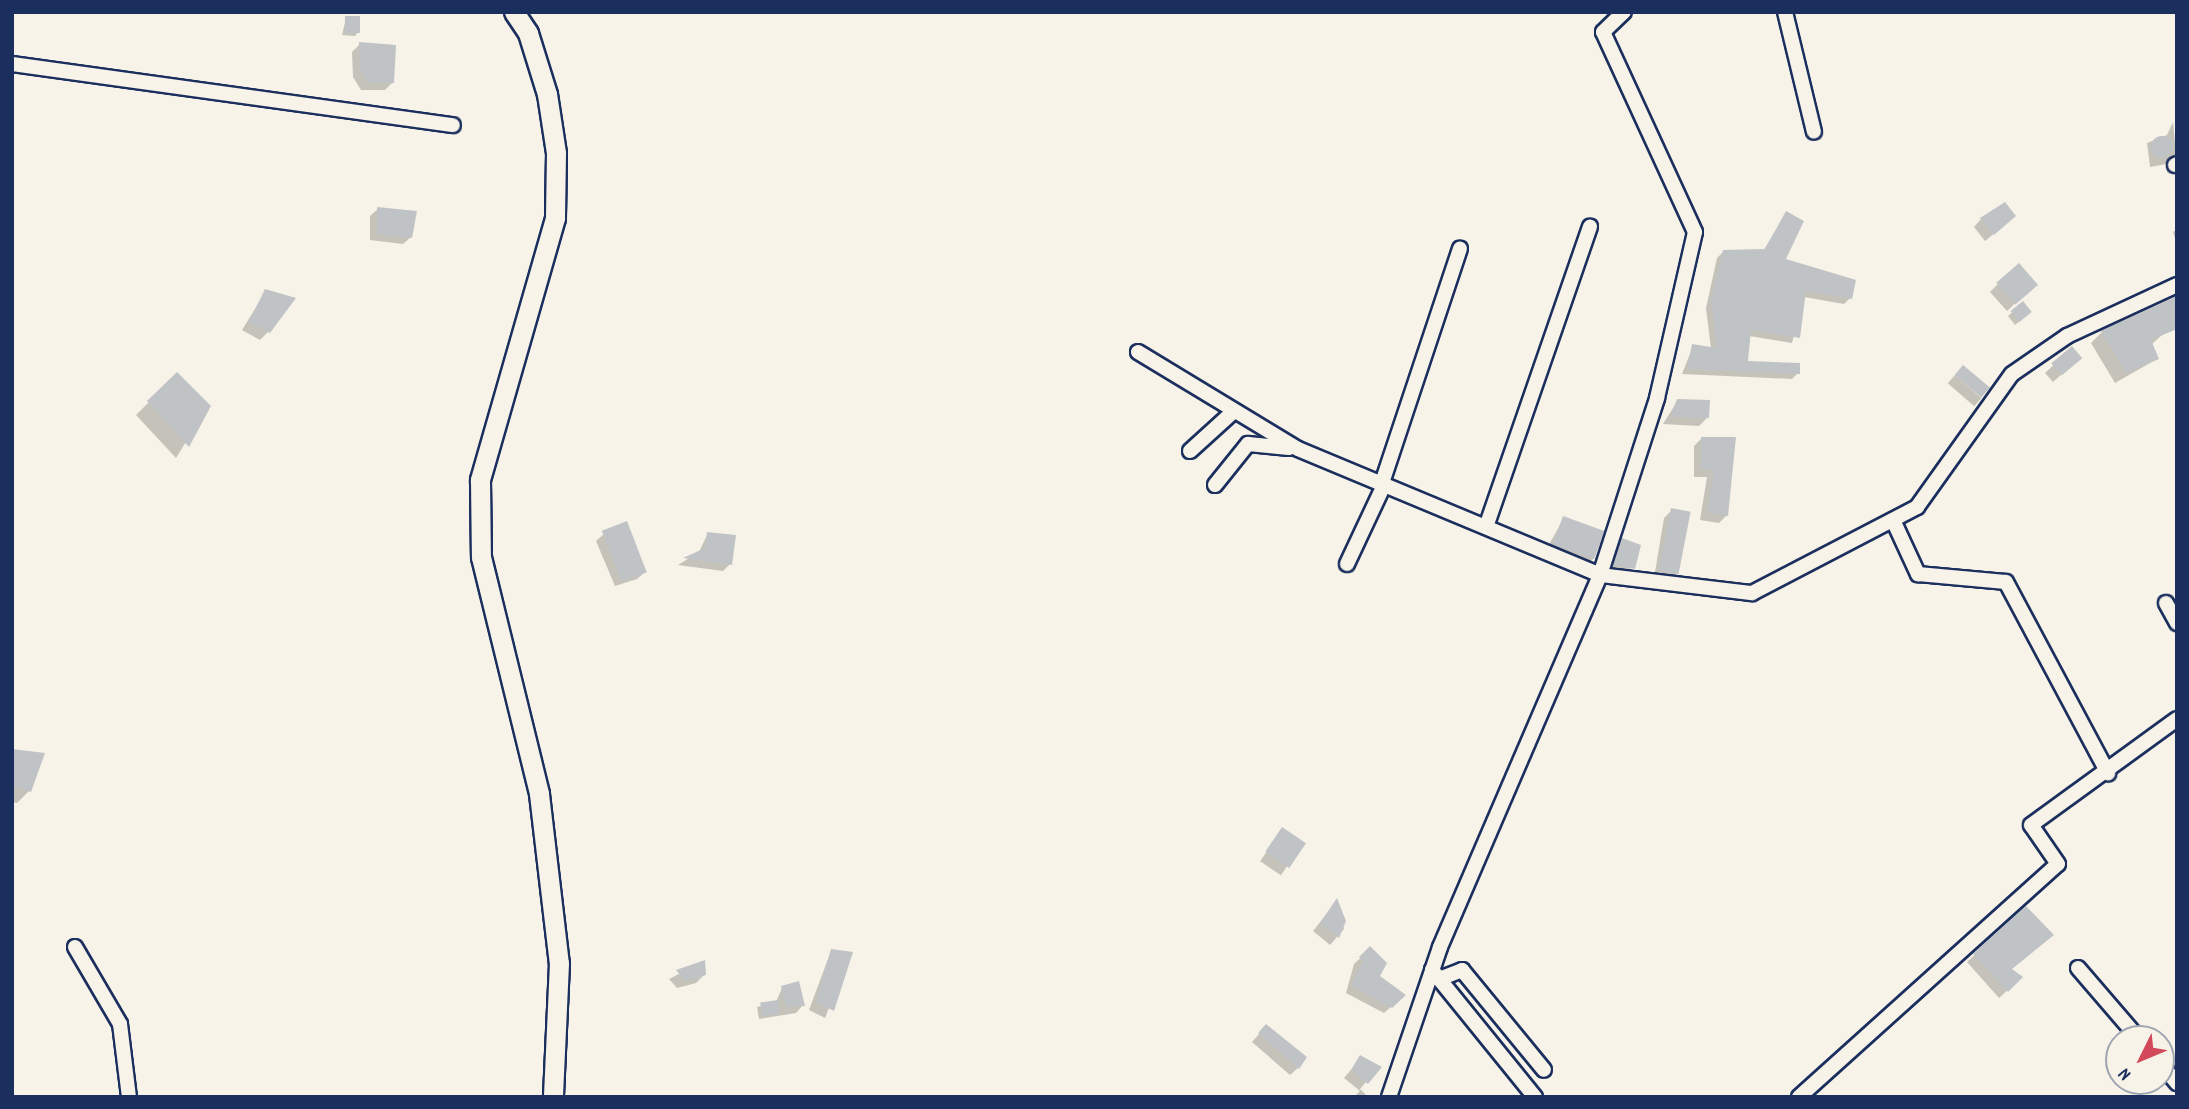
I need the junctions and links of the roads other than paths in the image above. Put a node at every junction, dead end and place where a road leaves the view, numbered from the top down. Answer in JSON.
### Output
{"nodes":[{"id":1,"x":514,"y":12,"type":"edge"},
{"id":2,"x":1624,"y":12,"type":"edge"},
{"id":3,"x":1785,"y":12,"type":"edge"},
{"id":4,"x":12,"y":64,"type":"edge"},
{"id":5,"x":453,"y":125,"type":"dead end"},
{"id":6,"x":1814,"y":132,"type":"dead end"},
{"id":7,"x":1590,"y":226,"type":"dead end"},
{"id":8,"x":1460,"y":250,"type":"dead end"},
{"id":9,"x":2177,"y":285,"type":"edge"},
{"id":10,"x":1138,"y":352,"type":"dead end"},
{"id":11,"x":1233,"y":412,"type":"junction"},
{"id":12,"x":1297,"y":449,"type":"junction"},
{"id":13,"x":1190,"y":451,"type":"dead end"},
{"id":14,"x":1383,"y":484,"type":"junction"},
{"id":15,"x":1215,"y":485,"type":"dead end"},
{"id":16,"x":1893,"y":520,"type":"junction"},
{"id":17,"x":1486,"y":527,"type":"junction"},
{"id":18,"x":1347,"y":564,"type":"dead end"},
{"id":19,"x":1600,"y":575,"type":"junction"},
{"id":20,"x":2166,"y":603,"type":"dead end"},
{"id":21,"x":2177,"y":622,"type":"edge"},
{"id":22,"x":2177,"y":719,"type":"edge"},
{"id":23,"x":2108,"y":773,"type":"junction"},
{"id":24,"x":75,"y":947,"type":"dead end"},
{"id":25,"x":2078,"y":968,"type":"dead end"},
{"id":26,"x":1436,"y":975,"type":"junction"},
{"id":27,"x":2127,"y":1025,"type":"edge"},
{"id":28,"x":1544,"y":1070,"type":"dead end"},
{"id":29,"x":129,"y":1097,"type":"edge"},
{"id":30,"x":553,"y":1097,"type":"edge"},
{"id":31,"x":1389,"y":1097,"type":"edge"},
{"id":32,"x":1535,"y":1097,"type":"edge"},
{"id":33,"x":1799,"y":1097,"type":"edge"}],
"edges":[{"from":1,"to":30,"type":"street"},
{"from":2,"to":19,"type":"street"},
{"from":3,"to":6,"type":"street"},
{"from":4,"to":5,"type":"street"},
{"from":7,"to":17,"type":"street"},
{"from":8,"to":14,"type":"street"},
{"from":9,"to":16,"type":"street"},
{"from":10,"to":11,"type":"street"},
{"from":11,"to":12,"type":"street"},
{"from":11,"to":13,"type":"street"},
{"from":12,"to":14,"type":"street"},
{"from":12,"to":15,"type":"street"},
{"from":14,"to":17,"type":"street"},
{"from":14,"to":18,"type":"street"},
{"from":16,"to":19,"type":"street"},
{"from":16,"to":23,"type":"street"},
{"from":17,"to":19,"type":"street"},
{"from":19,"to":26,"type":"street"},
{"from":20,"to":21,"type":"street"},
{"from":22,"to":23,"type":"street"},
{"from":23,"to":33,"type":"street"},
{"from":24,"to":29,"type":"street"},
{"from":25,"to":27,"type":"street"},
{"from":26,"to":28,"type":"street"},
{"from":26,"to":31,"type":"street"},
{"from":26,"to":32,"type":"street"}]}
